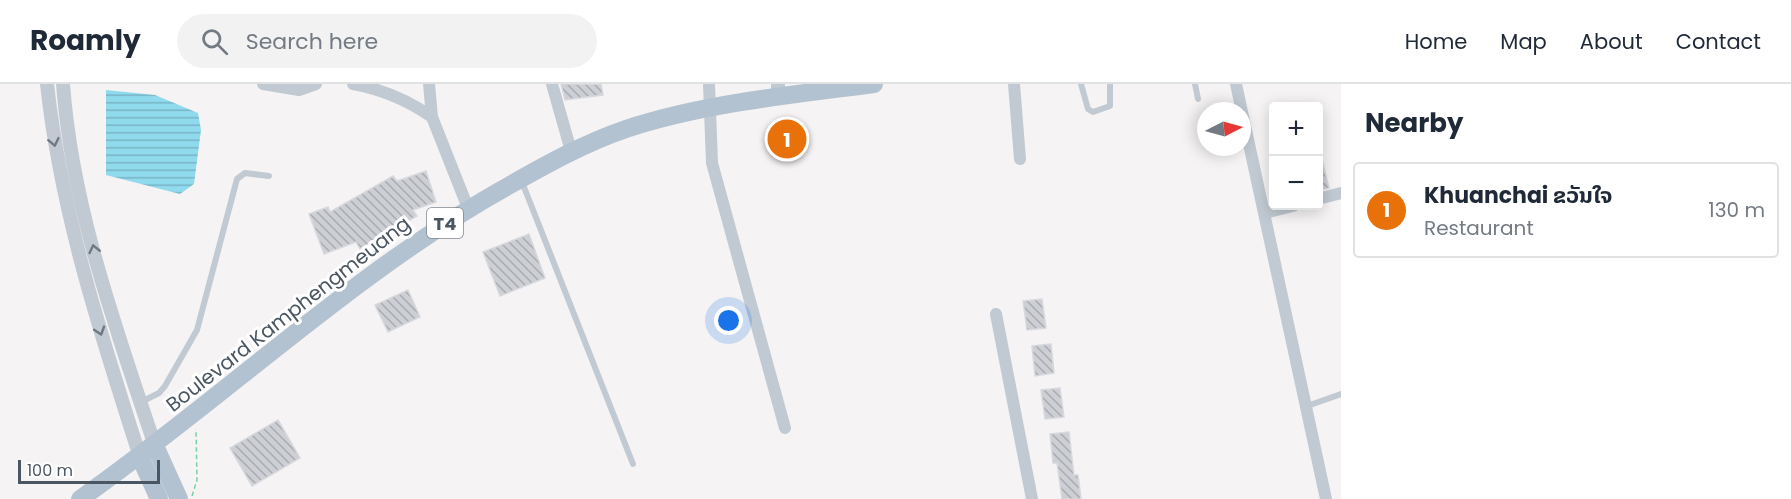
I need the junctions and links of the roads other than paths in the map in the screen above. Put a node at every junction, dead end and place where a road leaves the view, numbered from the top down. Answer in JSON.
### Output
{"nodes":[{"id":1,"x":47,"y":84,"type":"edge"},
{"id":2,"x":63,"y":84,"type":"edge"},
{"id":3,"x":263,"y":84,"type":"edge"},
{"id":4,"x":316,"y":84,"type":"edge"},
{"id":5,"x":353,"y":84,"type":"edge"},
{"id":6,"x":429,"y":84,"type":"edge"},
{"id":7,"x":552,"y":84,"type":"edge"},
{"id":8,"x":709,"y":84,"type":"edge"},
{"id":9,"x":874,"y":84,"type":"edge"},
{"id":10,"x":1014,"y":84,"type":"edge"},
{"id":11,"x":1081,"y":84,"type":"edge"},
{"id":12,"x":1110,"y":84,"type":"edge"},
{"id":13,"x":1195,"y":84,"type":"edge"},
{"id":14,"x":1236,"y":84,"type":"edge"},
{"id":15,"x":778,"y":90,"type":"edge"},
{"id":16,"x":1198,"y":99,"type":"dead end"},
{"id":17,"x":710,"y":109,"type":"junction"},
{"id":18,"x":432,"y":117,"type":"junction"},
{"id":19,"x":571,"y":151,"type":"junction"},
{"id":20,"x":1020,"y":159,"type":"dead end"},
{"id":21,"x":269,"y":176,"type":"dead end"},
{"id":22,"x":520,"y":179,"type":"junction"},
{"id":23,"x":1341,"y":193,"type":"edge"},
{"id":24,"x":1323,"y":198,"type":"edge"},
{"id":25,"x":468,"y":208,"type":"junction"},
{"id":26,"x":1276,"y":210,"type":"edge"},
{"id":27,"x":1264,"y":213,"type":"junction"},
{"id":28,"x":996,"y":315,"type":"dead end"},
{"id":29,"x":1341,"y":394,"type":"edge"},
{"id":30,"x":140,"y":402,"type":"junction"},
{"id":31,"x":1307,"y":406,"type":"junction"},
{"id":32,"x":785,"y":428,"type":"dead end"},
{"id":33,"x":155,"y":446,"type":"junction"},
{"id":34,"x":140,"y":458,"type":"junction"},
{"id":35,"x":633,"y":464,"type":"dead end"},
{"id":36,"x":80,"y":499,"type":"edge"},
{"id":37,"x":159,"y":499,"type":"edge"},
{"id":38,"x":179,"y":499,"type":"edge"},
{"id":39,"x":1032,"y":499,"type":"edge"},
{"id":40,"x":1326,"y":499,"type":"edge"}],
"edges":[{"from":1,"to":34,"type":"street","one_way":true},
{"from":30,"to":2,"type":"street","one_way":true},
{"from":3,"to":4,"type":"street"},
{"from":5,"to":18,"type":"street"},
{"from":6,"to":18,"type":"street"},
{"from":7,"to":19,"type":"street"},
{"from":8,"to":17,"type":"street"},
{"from":9,"to":15,"type":"main road","name":"Boulevard Kamphengmeuang","number":"T4"},
{"from":10,"to":20,"type":"street"},
{"from":11,"to":12,"type":"lane"},
{"from":13,"to":16,"type":"lane"},
{"from":14,"to":27,"type":"street"},
{"from":15,"to":17,"type":"main road","name":"Boulevard Kamphengmeuang","number":"T4"},
{"from":17,"to":19,"type":"main road","name":"Boulevard Kamphengmeuang","number":"T4"},
{"from":17,"to":32,"type":"street"},
{"from":18,"to":25,"type":"street"},
{"from":19,"to":22,"type":"main road","name":"Boulevard Kamphengmeuang","number":"T4"},
{"from":21,"to":30,"type":"lane"},
{"from":22,"to":25,"type":"main road","name":"Boulevard Kamphengmeuang","number":"T4"},
{"from":22,"to":35,"type":"lane"},
{"from":23,"to":24,"type":"street"},
{"from":25,"to":33,"type":"main road","name":"Boulevard Kamphengmeuang","number":"T4"},
{"from":26,"to":27,"type":"street"},
{"from":27,"to":31,"type":"street"},
{"from":28,"to":39,"type":"street"},
{"from":29,"to":31,"type":"lane"},
{"from":30,"to":33,"type":"street"},
{"from":31,"to":40,"type":"street"},
{"from":33,"to":34,"type":"main road","name":"Boulevard Kamphengmeuang","number":"T4"},
{"from":33,"to":38,"type":"main road"},
{"from":34,"to":36,"type":"main road","name":"Boulevard Kamphengmeuang","number":"T4"},
{"from":34,"to":37,"type":"main road"}]}
